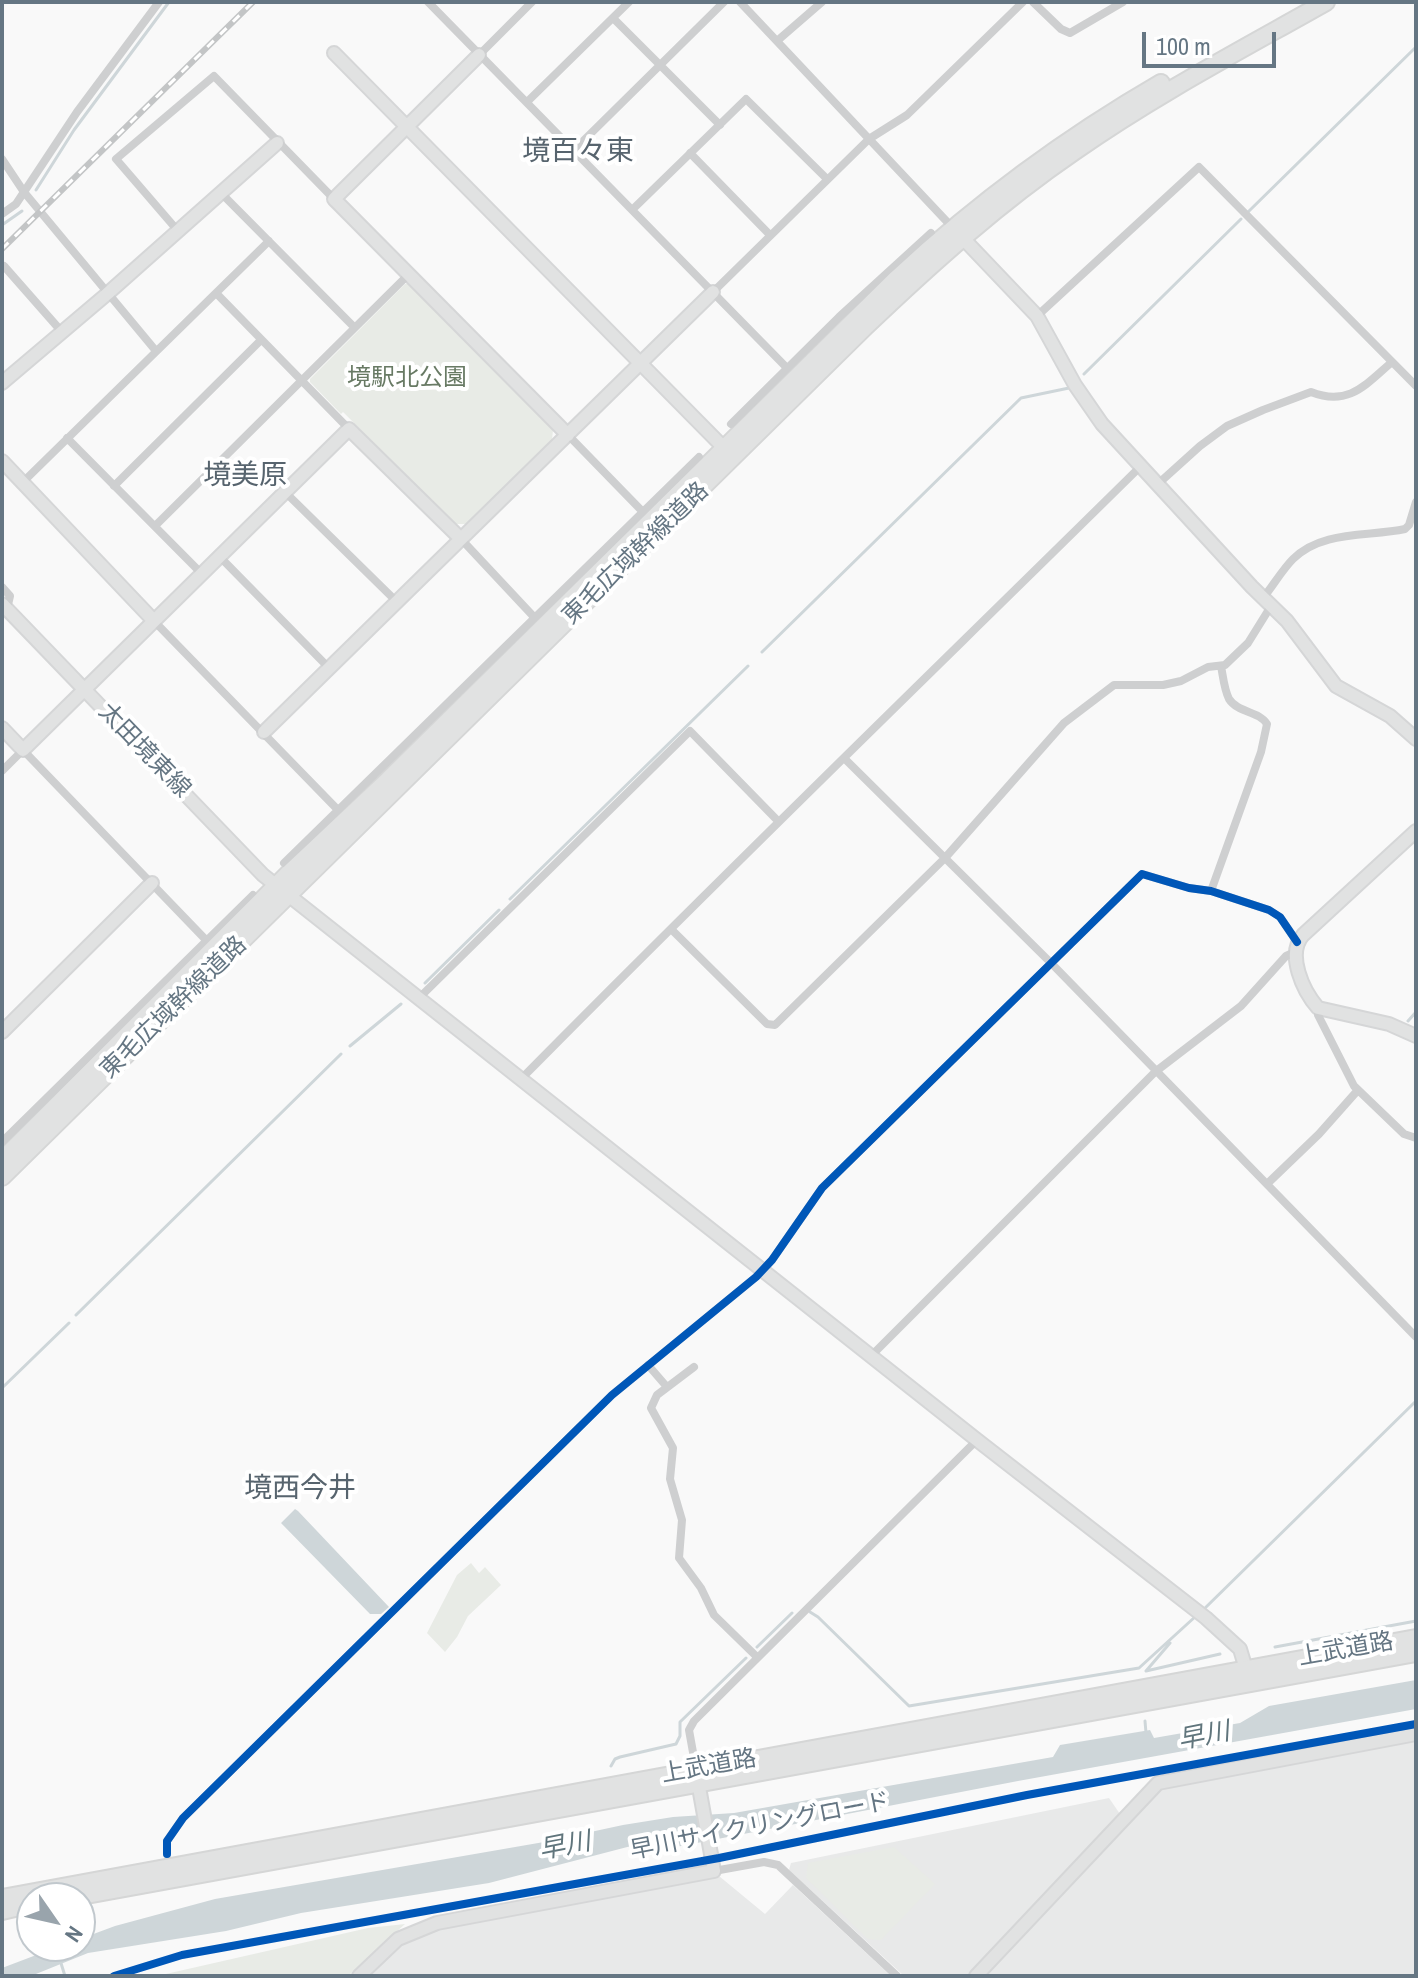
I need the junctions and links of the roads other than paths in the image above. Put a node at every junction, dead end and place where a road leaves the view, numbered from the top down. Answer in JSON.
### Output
{"nodes":[{"id":1,"x":159,"y":2,"type":"edge"},
{"id":2,"x":428,"y":2,"type":"edge"},
{"id":3,"x":532,"y":2,"type":"edge"},
{"id":4,"x":629,"y":2,"type":"edge"},
{"id":5,"x":724,"y":2,"type":"edge"},
{"id":6,"x":740,"y":2,"type":"edge"},
{"id":7,"x":822,"y":2,"type":"edge"},
{"id":8,"x":1023,"y":2,"type":"edge"},
{"id":9,"x":1033,"y":2,"type":"edge"},
{"id":10,"x":1123,"y":2,"type":"edge"},
{"id":11,"x":1303,"y":2,"type":"edge"},
{"id":12,"x":1326,"y":2,"type":"edge"},
{"id":13,"x":613,"y":18,"type":"junction"},
{"id":14,"x":777,"y":41,"type":"junction"},
{"id":15,"x":334,"y":53,"type":"dead end"},
{"id":16,"x":479,"y":55,"type":"junction"},
{"id":17,"x":660,"y":66,"type":"junction"},
{"id":18,"x":527,"y":102,"type":"junction"},
{"id":19,"x":720,"y":125,"type":"junction"},
{"id":20,"x":407,"y":127,"type":"junction"},
{"id":21,"x":869,"y":139,"type":"junction"},
{"id":22,"x":277,"y":143,"type":"junction"},
{"id":23,"x":574,"y":150,"type":"junction"},
{"id":24,"x":690,"y":153,"type":"junction"},
{"id":25,"x":2,"y":159,"type":"edge"},
{"id":26,"x":827,"y":179,"type":"junction"},
{"id":27,"x":24,"y":192,"type":"junction"},
{"id":28,"x":221,"y":193,"type":"junction"},
{"id":29,"x":334,"y":199,"type":"junction"},
{"id":30,"x":633,"y":209,"type":"junction"},
{"id":31,"x":2,"y":214,"type":"edge"},
{"id":32,"x":178,"y":231,"type":"junction"},
{"id":33,"x":957,"y":232,"type":"junction"},
{"id":34,"x":931,"y":233,"type":"dead end"},
{"id":35,"x":770,"y":235,"type":"junction"},
{"id":36,"x":269,"y":241,"type":"junction"},
{"id":37,"x":2,"y":268,"type":"edge"},
{"id":38,"x":409,"y":274,"type":"junction"},
{"id":39,"x":713,"y":292,"type":"junction"},
{"id":40,"x":216,"y":293,"type":"junction"},
{"id":41,"x":107,"y":294,"type":"junction"},
{"id":42,"x":1037,"y":316,"type":"junction"},
{"id":43,"x":839,"y":317,"type":"junction"},
{"id":44,"x":858,"y":319,"type":"junction"},
{"id":45,"x":354,"y":327,"type":"junction"},
{"id":46,"x":62,"y":332,"type":"junction"},
{"id":47,"x":261,"y":340,"type":"junction"},
{"id":48,"x":156,"y":351,"type":"junction"},
{"id":49,"x":1392,"y":362,"type":"junction"},
{"id":50,"x":641,"y":363,"type":"junction"},
{"id":51,"x":787,"y":368,"type":"junction"},
{"id":52,"x":302,"y":379,"type":"junction"},
{"id":53,"x":2,"y":383,"type":"edge"},
{"id":54,"x":1416,"y":386,"type":"edge"},
{"id":55,"x":772,"y":392,"type":"junction"},
{"id":56,"x":731,"y":424,"type":"dead end"},
{"id":57,"x":349,"y":429,"type":"junction"},
{"id":58,"x":568,"y":435,"type":"junction"},
{"id":59,"x":67,"y":438,"type":"junction"},
{"id":60,"x":729,"y":453,"type":"junction"},
{"id":61,"x":699,"y":457,"type":"dead end"},
{"id":62,"x":2,"y":461,"type":"edge"},
{"id":63,"x":1141,"y":466,"type":"junction"},
{"id":64,"x":23,"y":482,"type":"junction"},
{"id":65,"x":1159,"y":483,"type":"junction"},
{"id":66,"x":114,"y":486,"type":"junction"},
{"id":67,"x":286,"y":493,"type":"junction"},
{"id":68,"x":1416,"y":502,"type":"edge"},
{"id":69,"x":642,"y":511,"type":"junction"},
{"id":70,"x":155,"y":526,"type":"junction"},
{"id":71,"x":461,"y":539,"type":"junction"},
{"id":72,"x":619,"y":553,"type":"junction"},
{"id":73,"x":599,"y":554,"type":"junction"},
{"id":74,"x":220,"y":557,"type":"junction"},
{"id":75,"x":203,"y":575,"type":"junction"},
{"id":76,"x":2,"y":587,"type":"edge"},
{"id":77,"x":397,"y":602,"type":"junction"},
{"id":78,"x":1267,"y":602,"type":"junction"},
{"id":79,"x":4,"y":608,"type":"edge"},
{"id":80,"x":534,"y":617,"type":"junction"},
{"id":81,"x":154,"y":621,"type":"junction"},
{"id":82,"x":1221,"y":666,"type":"junction"},
{"id":83,"x":329,"y":668,"type":"junction"},
{"id":84,"x":85,"y":690,"type":"junction"},
{"id":85,"x":2,"y":728,"type":"edge"},
{"id":86,"x":264,"y":732,"type":"junction"},
{"id":87,"x":1416,"y":739,"type":"edge"},
{"id":88,"x":23,"y":750,"type":"junction"},
{"id":89,"x":396,"y":753,"type":"junction"},
{"id":90,"x":845,"y":759,"type":"junction"},
{"id":91,"x":2,"y":771,"type":"edge"},
{"id":92,"x":388,"y":780,"type":"junction"},
{"id":93,"x":338,"y":810,"type":"junction"},
{"id":94,"x":777,"y":820,"type":"junction"},
{"id":95,"x":1416,"y":831,"type":"edge"},
{"id":96,"x":945,"y":858,"type":"junction"},
{"id":97,"x":284,"y":863,"type":"dead end"},
{"id":98,"x":152,"y":883,"type":"junction"},
{"id":99,"x":283,"y":891,"type":"junction"},
{"id":100,"x":1211,"y":891,"type":"junction"},
{"id":101,"x":253,"y":895,"type":"dead end"},
{"id":102,"x":672,"y":930,"type":"junction"},
{"id":103,"x":206,"y":940,"type":"junction"},
{"id":104,"x":1296,"y":947,"type":"junction"},
{"id":105,"x":1052,"y":964,"type":"junction"},
{"id":106,"x":418,"y":999,"type":"junction"},
{"id":107,"x":1318,"y":1008,"type":"junction"},
{"id":108,"x":140,"y":1023,"type":"junction"},
{"id":109,"x":114,"y":1030,"type":"junction"},
{"id":110,"x":2,"y":1032,"type":"edge"},
{"id":111,"x":1416,"y":1036,"type":"edge"},
{"id":112,"x":1155,"y":1072,"type":"junction"},
{"id":113,"x":521,"y":1079,"type":"junction"},
{"id":114,"x":1358,"y":1090,"type":"junction"},
{"id":115,"x":1416,"y":1138,"type":"edge"},
{"id":116,"x":2,"y":1142,"type":"edge"},
{"id":117,"x":2,"y":1160,"type":"edge"},
{"id":118,"x":2,"y":1177,"type":"edge"},
{"id":119,"x":1267,"y":1184,"type":"junction"},
{"id":120,"x":762,"y":1270,"type":"junction"},
{"id":121,"x":1416,"y":1337,"type":"edge"},
{"id":122,"x":872,"y":1355,"type":"junction"},
{"id":123,"x":648,"y":1365,"type":"junction"},
{"id":124,"x":694,"y":1367,"type":"dead end"},
{"id":125,"x":667,"y":1387,"type":"junction"},
{"id":126,"x":977,"y":1440,"type":"junction"},
{"id":127,"x":1416,"y":1638,"type":"edge"},
{"id":128,"x":1416,"y":1653,"type":"edge"},
{"id":129,"x":757,"y":1657,"type":"junction"},
{"id":130,"x":1247,"y":1676,"type":"junction"},
{"id":131,"x":1416,"y":1734,"type":"edge"},
{"id":132,"x":698,"y":1783,"type":"junction"},
{"id":133,"x":167,"y":1854,"type":"dead end"},
{"id":134,"x":714,"y":1871,"type":"junction"},
{"id":135,"x":96,"y":1893,"type":"edge"},
{"id":136,"x":2,"y":1898,"type":"edge"},
{"id":137,"x":359,"y":1976,"type":"edge"},
{"id":138,"x":897,"y":1976,"type":"edge"},
{"id":139,"x":976,"y":1976,"type":"edge"}],
"edges":[{"from":1,"to":27,"type":"street"},
{"from":2,"to":16,"type":"street"},
{"from":3,"to":16,"type":"street"},
{"from":4,"to":13,"type":"street"},
{"from":5,"to":17,"type":"street"},
{"from":6,"to":14,"type":"street"},
{"from":7,"to":14,"type":"street"},
{"from":8,"to":21,"type":"street"},
{"from":9,"to":10,"type":"street"},
{"from":11,"to":33,"type":"highway","name":"東毛広域幹線道路"},
{"from":12,"to":33,"type":"highway","name":"東毛広域幹線道路"},
{"from":13,"to":17,"type":"street"},
{"from":13,"to":18,"type":"street"},
{"from":14,"to":21,"type":"street"},
{"from":15,"to":20,"type":"street"},
{"from":16,"to":18,"type":"street"},
{"from":16,"to":20,"type":"street"},
{"from":17,"to":19,"type":"street"},
{"from":17,"to":23,"type":"street"},
{"from":18,"to":23,"type":"street"},
{"from":19,"to":24,"type":"street"},
{"from":19,"to":26,"type":"street"},
{"from":20,"to":29,"type":"street"},
{"from":20,"to":50,"type":"street"},
{"from":21,"to":26,"type":"street"},
{"from":21,"to":33,"type":"street"},
{"from":22,"to":28,"type":"street"},
{"from":22,"to":29,"type":"street"},
{"from":22,"to":32,"type":"street"},
{"from":23,"to":30,"type":"street"},
{"from":24,"to":30,"type":"street"},
{"from":24,"to":35,"type":"street"},
{"from":25,"to":27,"type":"street"},
{"from":26,"to":35,"type":"street"},
{"from":27,"to":31,"type":"street"},
{"from":27,"to":41,"type":"street"},
{"from":28,"to":32,"type":"street"},
{"from":28,"to":36,"type":"street"},
{"from":29,"to":38,"type":"street"},
{"from":30,"to":39,"type":"street"},
{"from":32,"to":41,"type":"street"},
{"from":33,"to":42,"type":"street"},
{"from":33,"to":44,"type":"highway","name":"東毛広域幹線道路"},
{"from":33,"to":60,"type":"highway","name":"東毛広域幹線道路"},
{"from":34,"to":43,"type":"street"},
{"from":35,"to":39,"type":"street"},
{"from":36,"to":40,"type":"street"},
{"from":36,"to":45,"type":"street"},
{"from":37,"to":46,"type":"street"},
{"from":38,"to":45,"type":"street"},
{"from":38,"to":58,"type":"street"},
{"from":39,"to":50,"type":"street"},
{"from":39,"to":51,"type":"street"},
{"from":40,"to":47,"type":"street"},
{"from":40,"to":48,"type":"street"},
{"from":41,"to":46,"type":"street"},
{"from":41,"to":48,"type":"street"},
{"from":42,"to":49,"type":"street"},
{"from":42,"to":63,"type":"street"},
{"from":43,"to":44,"type":"street"},
{"from":43,"to":51,"type":"street"},
{"from":44,"to":55,"type":"highway","name":"東毛広域幹線道路"},
{"from":45,"to":52,"type":"street"},
{"from":46,"to":53,"type":"street"},
{"from":47,"to":52,"type":"street"},
{"from":47,"to":66,"type":"street"},
{"from":48,"to":59,"type":"street"},
{"from":49,"to":54,"type":"street"},
{"from":49,"to":65,"type":"street"},
{"from":50,"to":58,"type":"street"},
{"from":50,"to":60,"type":"street"},
{"from":51,"to":55,"type":"street"},
{"from":52,"to":57,"type":"street"},
{"from":52,"to":70,"type":"street"},
{"from":55,"to":56,"type":"street"},
{"from":55,"to":60,"type":"highway","name":"東毛広域幹線道路"},
{"from":57,"to":67,"type":"street"},
{"from":57,"to":71,"type":"street"},
{"from":58,"to":69,"type":"street"},
{"from":58,"to":71,"type":"street"},
{"from":59,"to":64,"type":"street"},
{"from":59,"to":66,"type":"street"},
{"from":60,"to":72,"type":"highway","name":"東毛広域幹線道路"},
{"from":60,"to":99,"type":"highway","name":"東毛広域幹線道路"},
{"from":61,"to":69,"type":"street"},
{"from":62,"to":64,"type":"street"},
{"from":63,"to":65,"type":"street"},
{"from":63,"to":90,"type":"street"},
{"from":64,"to":81,"type":"street"},
{"from":65,"to":78,"type":"street"},
{"from":66,"to":70,"type":"street"},
{"from":67,"to":74,"type":"street"},
{"from":67,"to":77,"type":"street"},
{"from":68,"to":78,"type":"street"},
{"from":69,"to":73,"type":"street"},
{"from":70,"to":75,"type":"street"},
{"from":71,"to":77,"type":"street"},
{"from":71,"to":80,"type":"street"},
{"from":72,"to":73,"type":"street"},
{"from":72,"to":92,"type":"highway","name":"東毛広域幹線道路"},
{"from":73,"to":80,"type":"street"},
{"from":74,"to":75,"type":"street"},
{"from":74,"to":83,"type":"street"},
{"from":75,"to":81,"type":"street"},
{"from":76,"to":79,"type":"street"},
{"from":77,"to":83,"type":"street"},
{"from":78,"to":82,"type":"street"},
{"from":78,"to":87,"type":"street"},
{"from":79,"to":84,"type":"street","name":"太田境東線"},
{"from":80,"to":89,"type":"street"},
{"from":81,"to":84,"type":"street"},
{"from":81,"to":86,"type":"street"},
{"from":82,"to":96,"type":"street"},
{"from":82,"to":100,"type":"street"},
{"from":83,"to":86,"type":"street"},
{"from":84,"to":88,"type":"street"},
{"from":84,"to":99,"type":"street","name":"太田境東線"},
{"from":85,"to":88,"type":"street"},
{"from":86,"to":93,"type":"street"},
{"from":88,"to":91,"type":"street"},
{"from":88,"to":98,"type":"street"},
{"from":89,"to":92,"type":"street"},
{"from":89,"to":93,"type":"street"},
{"from":90,"to":94,"type":"street"},
{"from":90,"to":96,"type":"street"},
{"from":92,"to":99,"type":"highway","name":"東毛広域幹線道路"},
{"from":93,"to":97,"type":"street"},
{"from":94,"to":102,"type":"street"},
{"from":94,"to":106,"type":"street"},
{"from":95,"to":104,"type":"street"},
{"from":96,"to":102,"type":"street"},
{"from":96,"to":105,"type":"street"},
{"from":98,"to":103,"type":"street"},
{"from":98,"to":110,"type":"street"},
{"from":99,"to":106,"type":"street","name":"太田境東線"},
{"from":99,"to":108,"type":"highway","name":"東毛広域幹線道路"},
{"from":99,"to":118,"type":"highway","name":"東毛広域幹線道路"},
{"from":100,"to":104,"type":"street"},
{"from":100,"to":105,"type":"street"},
{"from":101,"to":103,"type":"street"},
{"from":102,"to":113,"type":"street"},
{"from":103,"to":109,"type":"street"},
{"from":104,"to":107,"type":"street"},
{"from":104,"to":112,"type":"street"},
{"from":105,"to":112,"type":"street"},
{"from":105,"to":120,"type":"street"},
{"from":106,"to":113,"type":"street","name":"太田境東線"},
{"from":107,"to":111,"type":"street"},
{"from":107,"to":114,"type":"street"},
{"from":108,"to":109,"type":"street"},
{"from":108,"to":117,"type":"highway","name":"東毛広域幹線道路"},
{"from":109,"to":116,"type":"street"},
{"from":112,"to":119,"type":"street"},
{"from":112,"to":122,"type":"street"},
{"from":113,"to":120,"type":"street","name":"太田境東線"},
{"from":114,"to":115,"type":"street"},
{"from":114,"to":119,"type":"street"},
{"from":119,"to":121,"type":"street"},
{"from":120,"to":122,"type":"street","name":"太田境東線"},
{"from":120,"to":123,"type":"street"},
{"from":122,"to":126,"type":"street","name":"太田境東線"},
{"from":123,"to":125,"type":"street"},
{"from":123,"to":133,"type":"street"},
{"from":124,"to":125,"type":"street"},
{"from":125,"to":129,"type":"street"},
{"from":126,"to":129,"type":"street"},
{"from":126,"to":130,"type":"street","name":"太田境東線"},
{"from":127,"to":130,"type":"highway","name":"上武道路"},
{"from":128,"to":130,"type":"highway","name":"上武道路"},
{"from":129,"to":132,"type":"street"},
{"from":130,"to":132,"type":"highway","name":"上武道路"},
{"from":131,"to":139,"type":"street"},
{"from":132,"to":134,"type":"street"},
{"from":132,"to":135,"type":"highway","name":"上武道路"},
{"from":132,"to":136,"type":"highway","name":"上武道路"},
{"from":134,"to":137,"type":"street"},
{"from":134,"to":138,"type":"street"}]}
